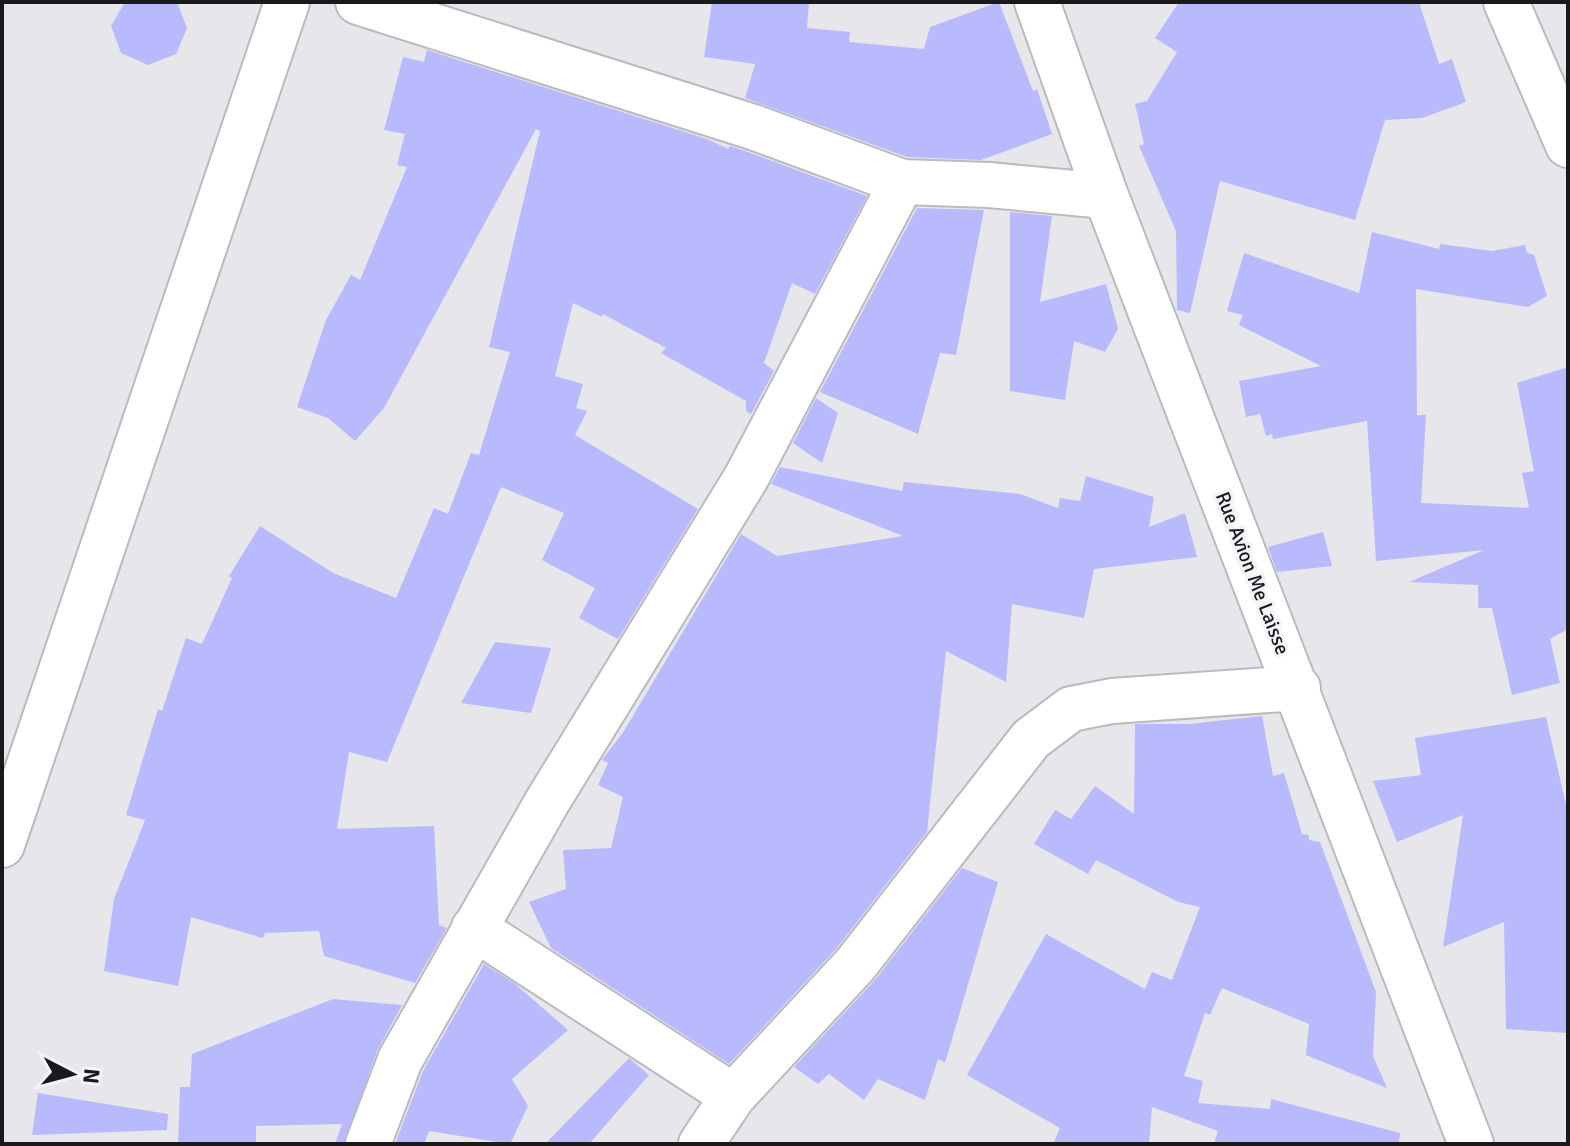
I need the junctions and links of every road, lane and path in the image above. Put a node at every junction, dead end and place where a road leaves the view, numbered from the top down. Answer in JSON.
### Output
{"nodes":[{"id":1,"x":287,"y":2,"type":"edge"},
{"id":2,"x":358,"y":2,"type":"edge"},
{"id":3,"x":1037,"y":2,"type":"edge"},
{"id":4,"x":1506,"y":2,"type":"edge"},
{"id":5,"x":1568,"y":145,"type":"edge"},
{"id":6,"x":902,"y":182,"type":"junction"},
{"id":7,"x":1106,"y":196,"type":"junction"},
{"id":8,"x":1298,"y":688,"type":"junction"},
{"id":9,"x":2,"y":845,"type":"edge"},
{"id":10,"x":474,"y":928,"type":"junction"},
{"id":11,"x":733,"y":1096,"type":"junction"},
{"id":12,"x":368,"y":1144,"type":"edge"},
{"id":13,"x":701,"y":1144,"type":"edge"},
{"id":14,"x":1471,"y":1144,"type":"edge"}],
"edges":[{"from":1,"to":9,"type":"street"},
{"from":2,"to":6,"type":"street"},
{"from":3,"to":7,"type":"street","name":"Rue Avion Me Laisse"},
{"from":4,"to":5,"type":"street"},
{"from":6,"to":7,"type":"street"},
{"from":6,"to":10,"type":"street"},
{"from":7,"to":8,"type":"street","name":"Rue Avion Me Laisse"},
{"from":8,"to":11,"type":"street"},
{"from":8,"to":14,"type":"street","name":"Rue Avion Me Laisse"},
{"from":10,"to":11,"type":"street"},
{"from":10,"to":12,"type":"street"},
{"from":11,"to":13,"type":"street"}]}
